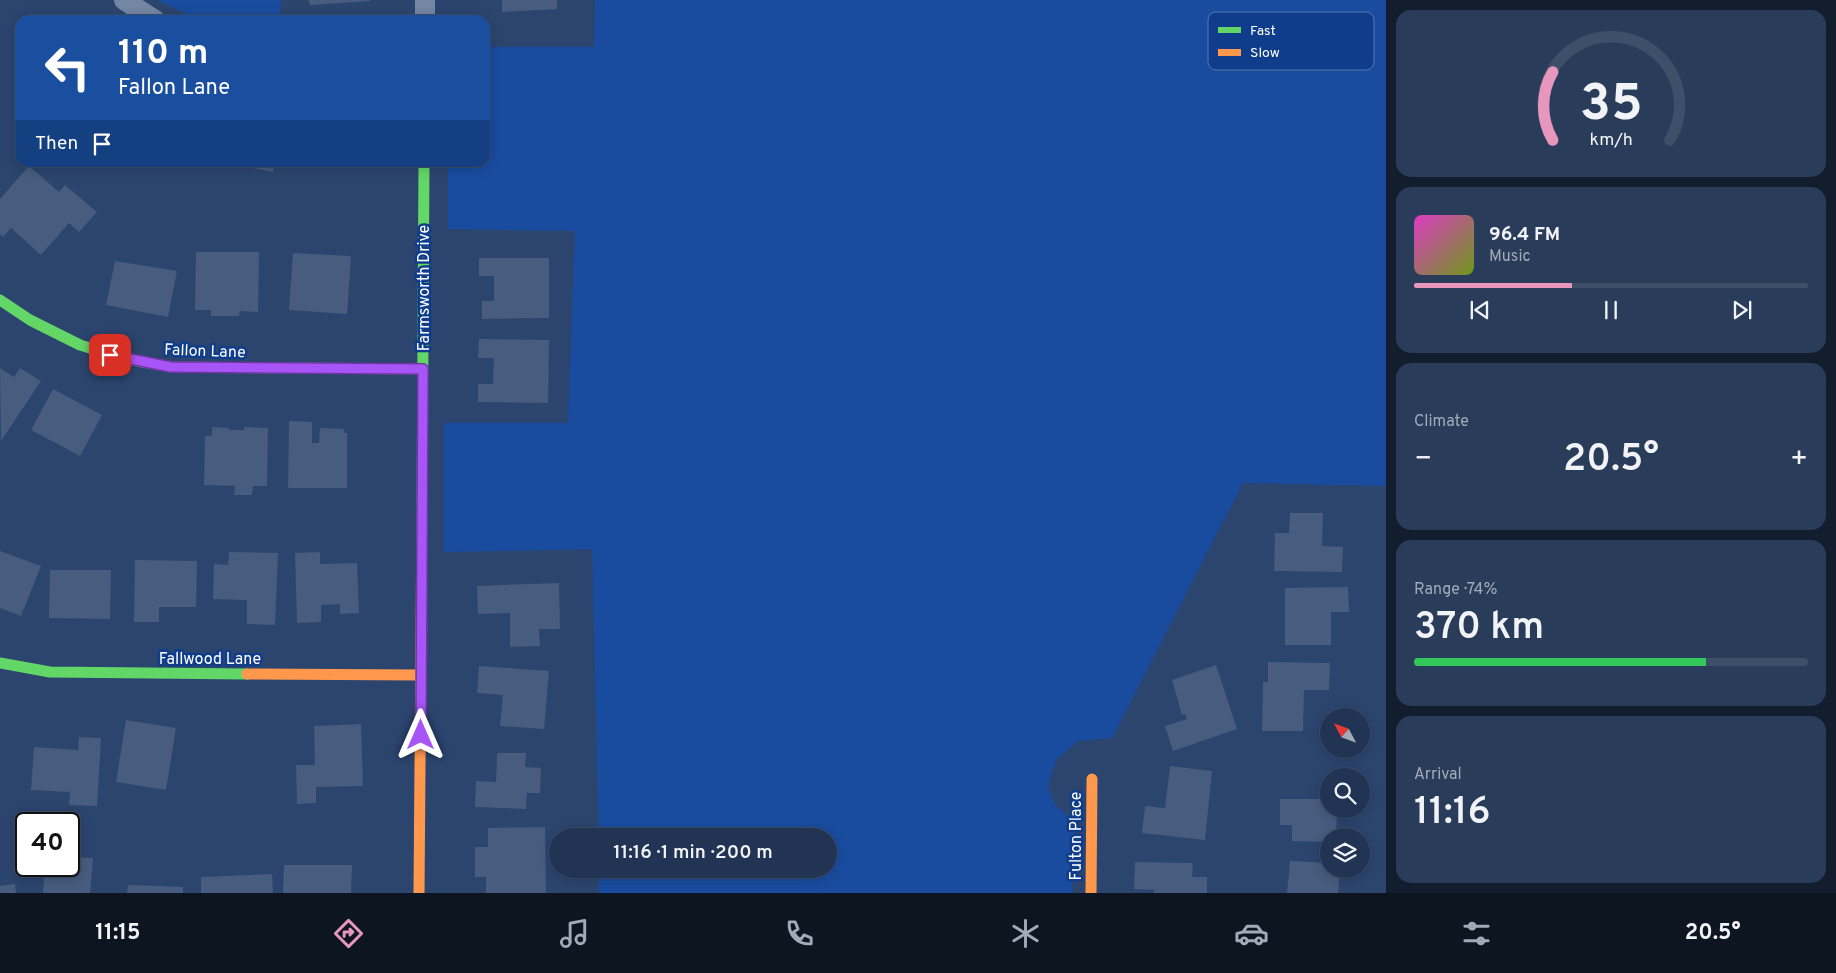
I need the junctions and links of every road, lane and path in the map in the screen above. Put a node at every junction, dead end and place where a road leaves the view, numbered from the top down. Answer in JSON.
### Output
{"nodes":[{"id":1,"x":124,"y":0,"type":"edge"},
{"id":2,"x":425,"y":0,"type":"edge"},
{"id":3,"x":147,"y":15,"type":"edge"},
{"id":4,"x":425,"y":15,"type":"edge"},
{"id":5,"x":424,"y":167,"type":"edge"},
{"id":6,"x":0,"y":300,"type":"edge"},
{"id":7,"x":423,"y":369,"type":"junction"},
{"id":8,"x":0,"y":662,"type":"edge"},
{"id":9,"x":421,"y":675,"type":"junction"},
{"id":10,"x":1092,"y":779,"type":"dead end"},
{"id":11,"x":419,"y":893,"type":"edge"},
{"id":12,"x":1091,"y":893,"type":"edge"}],
"edges":[{"from":1,"to":3,"type":"street"},
{"from":2,"to":4,"type":"street"},
{"from":5,"to":7,"type":"street","name":"Farmsworth Drive"},
{"from":6,"to":7,"type":"street","name":"Fallon Lane"},
{"from":7,"to":9,"type":"street","name":"Farmsworth Drive"},
{"from":8,"to":9,"type":"street","name":"Fallwood Lane"},
{"from":9,"to":11,"type":"street","name":"Farmsworth Drive"},
{"from":10,"to":12,"type":"street","name":"Fulton Place"}]}
